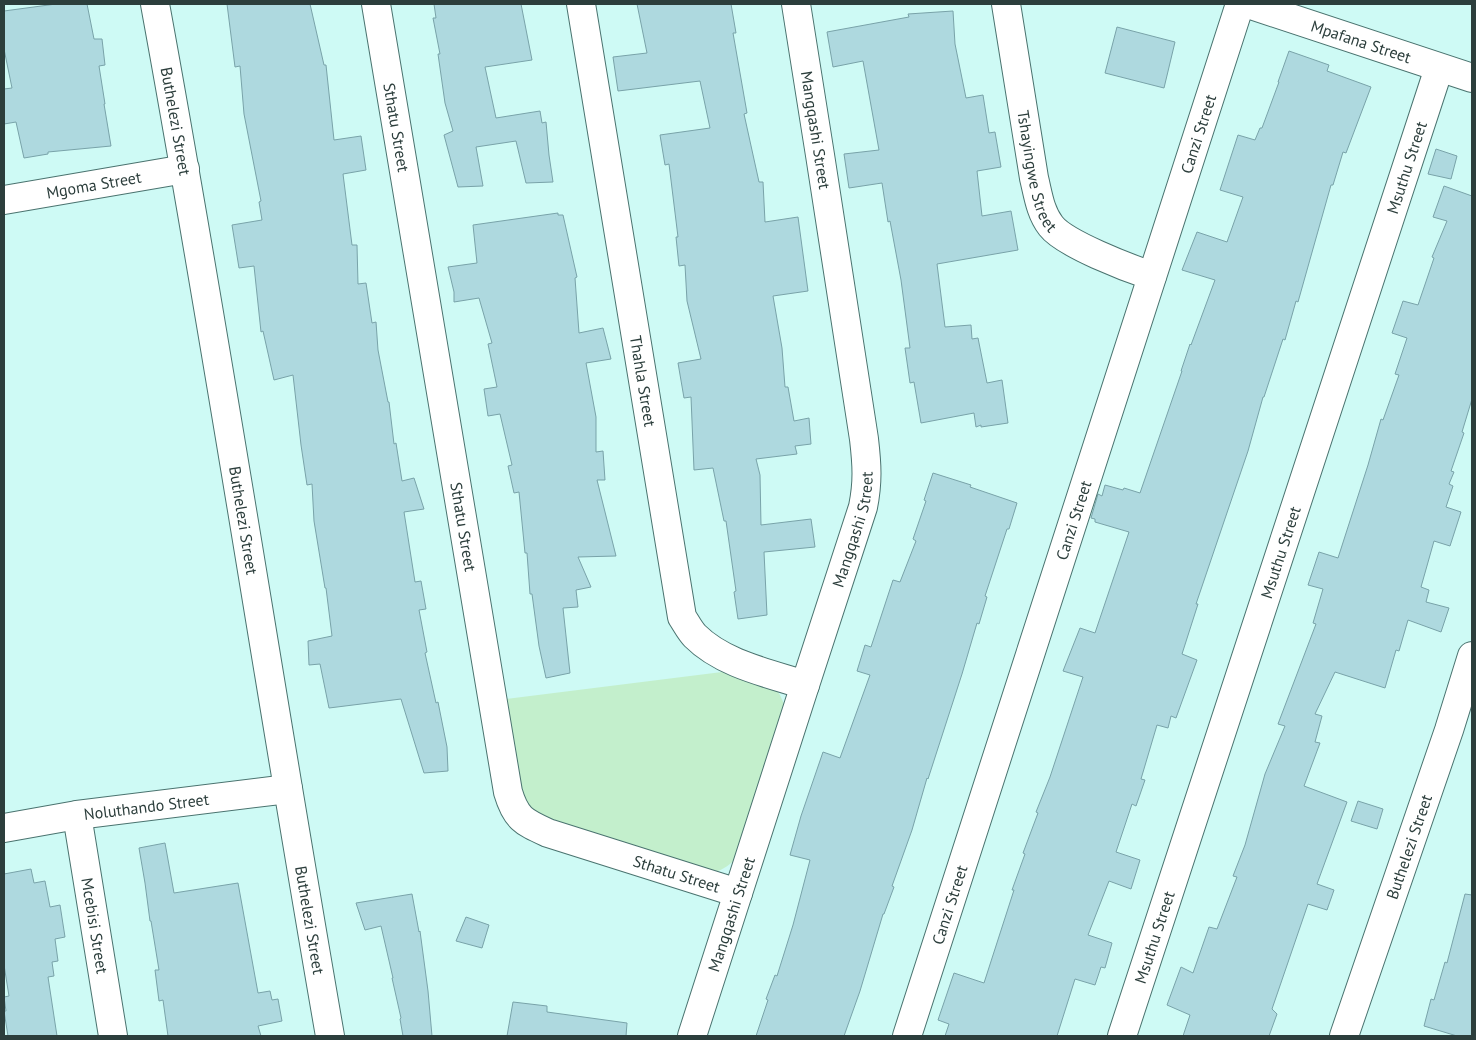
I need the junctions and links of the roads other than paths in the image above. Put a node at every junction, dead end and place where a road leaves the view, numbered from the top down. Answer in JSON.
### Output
{"nodes":[{"id":1,"x":155,"y":4,"type":"edge"},
{"id":2,"x":376,"y":4,"type":"edge"},
{"id":3,"x":580,"y":4,"type":"edge"},
{"id":4,"x":796,"y":4,"type":"edge"},
{"id":5,"x":1006,"y":4,"type":"edge"},
{"id":6,"x":1240,"y":4,"type":"edge"},
{"id":7,"x":1248,"y":4,"type":"edge"},
{"id":8,"x":1439,"y":68,"type":"junction"},
{"id":9,"x":1472,"y":78,"type":"edge"},
{"id":10,"x":185,"y":169,"type":"junction"},
{"id":11,"x":4,"y":200,"type":"edge"},
{"id":12,"x":1152,"y":276,"type":"junction"},
{"id":13,"x":1472,"y":656,"type":"edge"},
{"id":14,"x":805,"y":685,"type":"junction"},
{"id":15,"x":288,"y":789,"type":"junction"},
{"id":16,"x":77,"y":815,"type":"junction"},
{"id":17,"x":4,"y":828,"type":"edge"},
{"id":18,"x":738,"y":893,"type":"junction"},
{"id":19,"x":113,"y":1036,"type":"edge"},
{"id":20,"x":330,"y":1036,"type":"edge"},
{"id":21,"x":692,"y":1036,"type":"edge"},
{"id":22,"x":907,"y":1036,"type":"edge"},
{"id":23,"x":1122,"y":1036,"type":"edge"},
{"id":24,"x":1344,"y":1036,"type":"edge"}],
"edges":[{"from":1,"to":10,"type":"street","name":"Buthelezi Street"},
{"from":2,"to":18,"type":"street","name":"Sthatu Street"},
{"from":3,"to":14,"type":"street","name":"Thahla Street"},
{"from":4,"to":14,"type":"street","name":"Mangqashi Street"},
{"from":5,"to":12,"type":"street","name":"Tshayingwe Street"},
{"from":6,"to":12,"type":"street","name":"Canzi Street"},
{"from":7,"to":8,"type":"street","name":"Mpafana Street"},
{"from":8,"to":9,"type":"street","name":"Mpafana Street"},
{"from":8,"to":23,"type":"street","name":"Msuthu Street"},
{"from":10,"to":11,"type":"street","name":"Mgoma Street"},
{"from":10,"to":15,"type":"street","name":"Buthelezi Street"},
{"from":12,"to":22,"type":"street","name":"Canzi Street"},
{"from":13,"to":24,"type":"street","name":"Buthelezi Street"},
{"from":14,"to":18,"type":"street","name":"Mangqashi Street"},
{"from":15,"to":16,"type":"street","name":"Noluthando Street"},
{"from":15,"to":20,"type":"street","name":"Buthelezi Street"},
{"from":16,"to":17,"type":"street","name":"Noluthando Street"},
{"from":16,"to":19,"type":"street","name":"Mcebisi Street"},
{"from":18,"to":21,"type":"street","name":"Mangqashi Street"}]}
